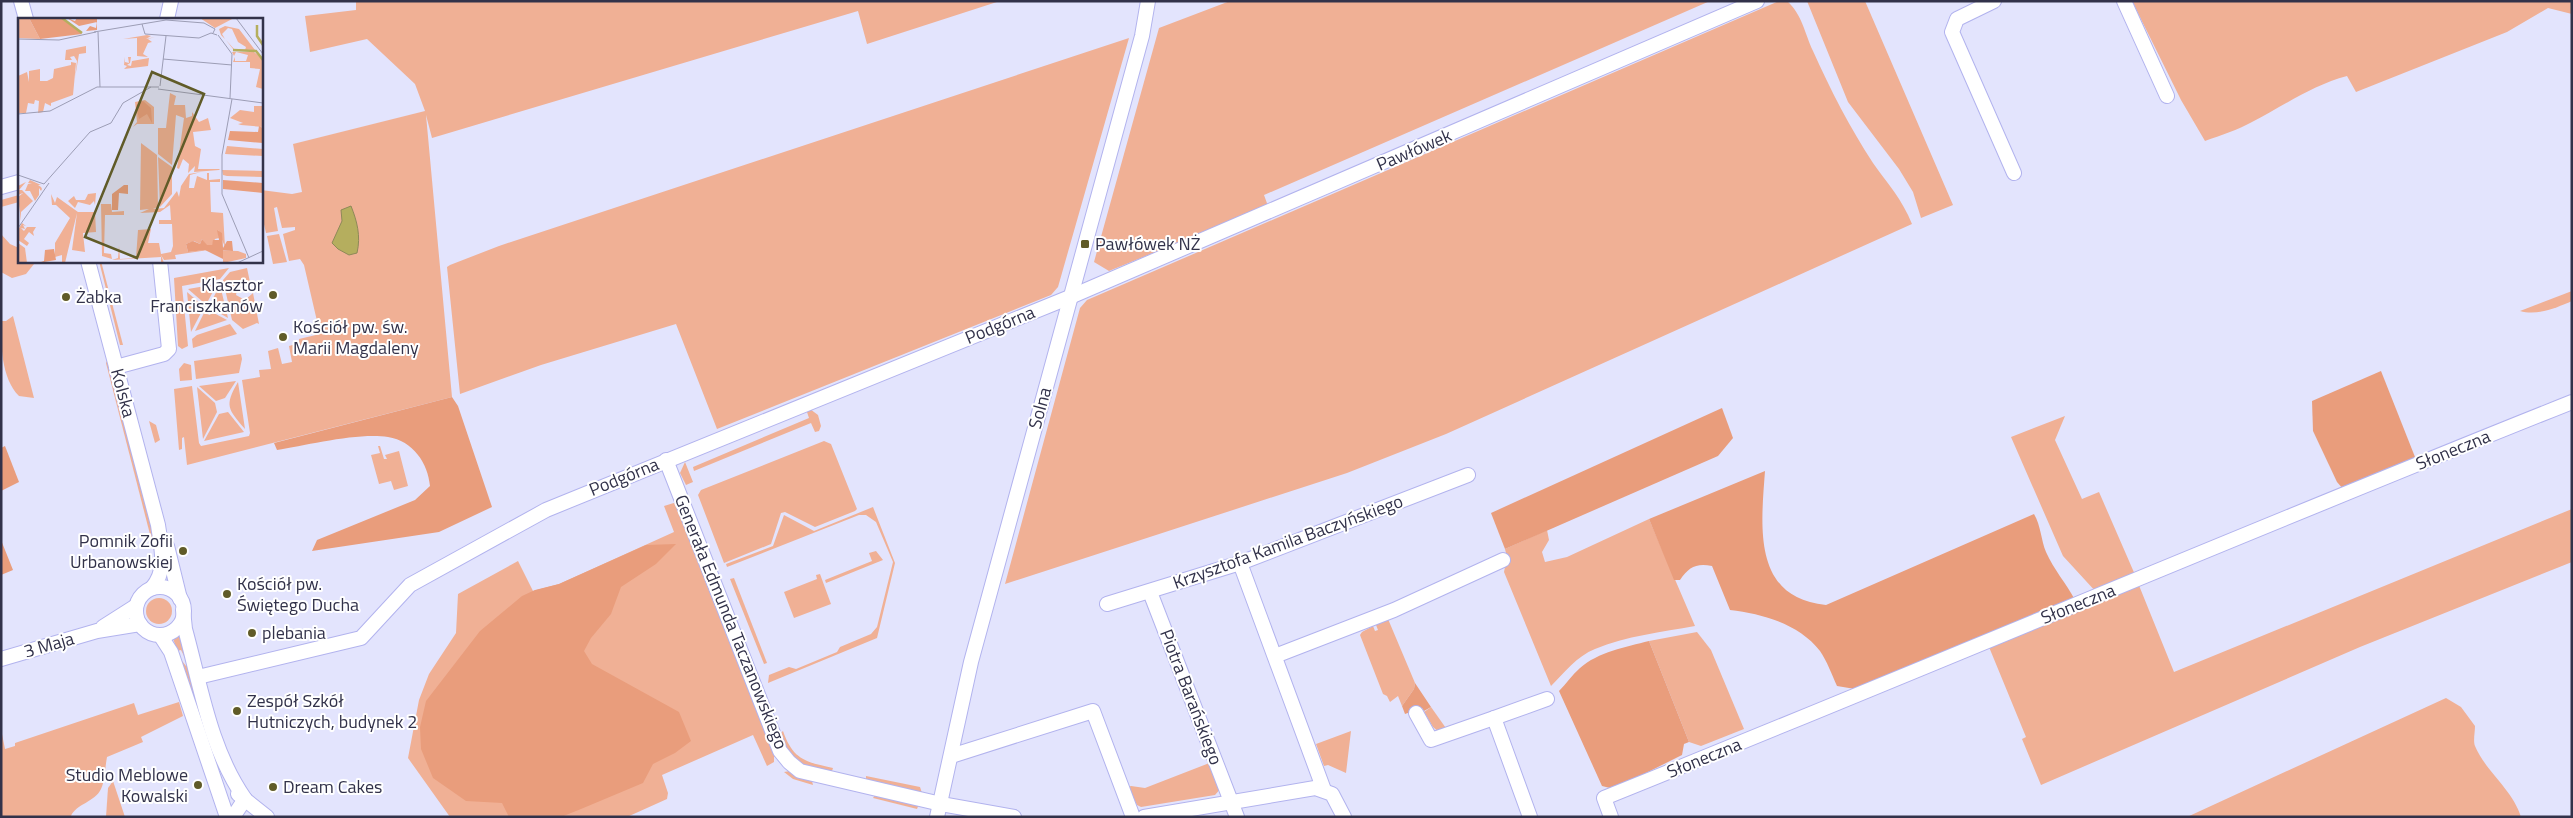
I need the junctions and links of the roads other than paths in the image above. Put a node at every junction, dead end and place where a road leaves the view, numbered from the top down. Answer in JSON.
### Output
{"nodes":[{"id":1,"x":21,"y":1,"type":"edge"},
{"id":2,"x":171,"y":1,"type":"edge"},
{"id":3,"x":1148,"y":1,"type":"edge"},
{"id":4,"x":1757,"y":1,"type":"edge"},
{"id":5,"x":1994,"y":1,"type":"edge"},
{"id":6,"x":2124,"y":1,"type":"edge"},
{"id":7,"x":26,"y":18,"type":"edge"},
{"id":8,"x":167,"y":18,"type":"edge"},
{"id":9,"x":2167,"y":96,"type":"dead end"},
{"id":10,"x":2014,"y":173,"type":"dead end"},
{"id":11,"x":18,"y":182,"type":"edge"},
{"id":12,"x":1,"y":187,"type":"edge"},
{"id":13,"x":88,"y":262,"type":"edge"},
{"id":14,"x":160,"y":262,"type":"edge"},
{"id":15,"x":1070,"y":297,"type":"junction"},
{"id":16,"x":116,"y":367,"type":"junction"},
{"id":17,"x":2572,"y":402,"type":"edge"},
{"id":18,"x":666,"y":460,"type":"junction"},
{"id":19,"x":1468,"y":475,"type":"dead end"},
{"id":20,"x":158,"y":525,"type":"junction"},
{"id":21,"x":1504,"y":560,"type":"dead end"},
{"id":22,"x":1240,"y":563,"type":"junction"},
{"id":23,"x":152,"y":588,"type":"junction"},
{"id":24,"x":1150,"y":592,"type":"junction"},
{"id":25,"x":1107,"y":604,"type":"dead end"},
{"id":26,"x":182,"y":605,"type":"junction"},
{"id":27,"x":136,"y":606,"type":"junction"},
{"id":28,"x":140,"y":624,"type":"junction"},
{"id":29,"x":97,"y":631,"type":"junction"},
{"id":30,"x":160,"y":635,"type":"junction"},
{"id":31,"x":1275,"y":656,"type":"junction"},
{"id":32,"x":1,"y":659,"type":"edge"},
{"id":33,"x":198,"y":677,"type":"junction"},
{"id":34,"x":1547,"y":699,"type":"dead end"},
{"id":35,"x":1416,"y":713,"type":"dead end"},
{"id":36,"x":1494,"y":718,"type":"junction"},
{"id":37,"x":203,"y":745,"type":"junction"},
{"id":38,"x":951,"y":756,"type":"junction"},
{"id":39,"x":1324,"y":790,"type":"junction"},
{"id":40,"x":245,"y":799,"type":"junction"},
{"id":41,"x":1232,"y":802,"type":"junction"},
{"id":42,"x":939,"y":810,"type":"edge"},
{"id":43,"x":226,"y":817,"type":"edge"},
{"id":44,"x":234,"y":817,"type":"edge"},
{"id":45,"x":267,"y":817,"type":"edge"},
{"id":46,"x":1014,"y":817,"type":"edge"},
{"id":47,"x":1133,"y":817,"type":"edge"},
{"id":48,"x":1144,"y":817,"type":"edge"},
{"id":49,"x":1237,"y":817,"type":"edge"},
{"id":50,"x":1344,"y":817,"type":"edge"},
{"id":51,"x":1530,"y":817,"type":"edge"},
{"id":52,"x":1611,"y":817,"type":"edge"}],
"edges":[{"from":1,"to":7,"type":"street"},
{"from":2,"to":8,"type":"street"},
{"from":3,"to":15,"type":"street","name":"Solna"},
{"from":4,"to":15,"type":"street","name":"Pawłówek"},
{"from":5,"to":10,"type":"street"},
{"from":6,"to":9,"type":"street"},
{"from":11,"to":12,"type":"street"},
{"from":13,"to":16,"type":"street","name":"Kolska"},
{"from":14,"to":16,"type":"street"},
{"from":15,"to":18,"type":"street","name":"Podgórna"},
{"from":15,"to":38,"type":"street","name":"Solna"},
{"from":16,"to":20,"type":"street","name":"Kolska"},
{"from":17,"to":52,"type":"street","name":"Słoneczna"},
{"from":18,"to":33,"type":"street","name":"Podgórna"},
{"from":18,"to":42,"type":"street","name":"Generała Edmunda Taczanowskiego"},
{"from":19,"to":22,"type":"street","name":"Krzysztofa Kamila Baczyńskiego"},
{"from":20,"to":23,"type":"street","name":"Kolska"},
{"from":20,"to":26,"type":"street","name":"Kolska"},
{"from":21,"to":31,"type":"street"},
{"from":22,"to":24,"type":"street","name":"Krzysztofa Kamila Baczyńskiego"},
{"from":22,"to":31,"type":"street"},
{"from":23,"to":26,"type":"street"},
{"from":23,"to":27,"type":"street"},
{"from":24,"to":25,"type":"street","name":"Krzysztofa Kamila Baczyńskiego"},
{"from":24,"to":41,"type":"street","name":"Piotra Barańskiego"},
{"from":26,"to":30,"type":"street"},
{"from":26,"to":33,"type":"street","name":"Kolska"},
{"from":27,"to":28,"type":"street"},
{"from":27,"to":29,"type":"street","name":"3 Maja"},
{"from":28,"to":29,"type":"street","name":"3 Maja"},
{"from":28,"to":30,"type":"street"},
{"from":29,"to":32,"type":"street","name":"3 Maja"},
{"from":30,"to":37,"type":"street"},
{"from":31,"to":39,"type":"street"},
{"from":33,"to":40,"type":"street","name":"Kolska"},
{"from":34,"to":36,"type":"street"},
{"from":35,"to":36,"type":"street"},
{"from":36,"to":51,"type":"street"},
{"from":37,"to":40,"type":"street"},
{"from":37,"to":43,"type":"street"},
{"from":38,"to":42,"type":"street","name":"Solna"},
{"from":38,"to":47,"type":"street"},
{"from":39,"to":41,"type":"street"},
{"from":39,"to":50,"type":"street"},
{"from":40,"to":44,"type":"street"},
{"from":40,"to":45,"type":"street"},
{"from":41,"to":48,"type":"street"},
{"from":41,"to":49,"type":"street","name":"Piotra Barańskiego"},
{"from":42,"to":46,"type":"street","name":"Generała Edmunda Taczanowskiego"}]}
